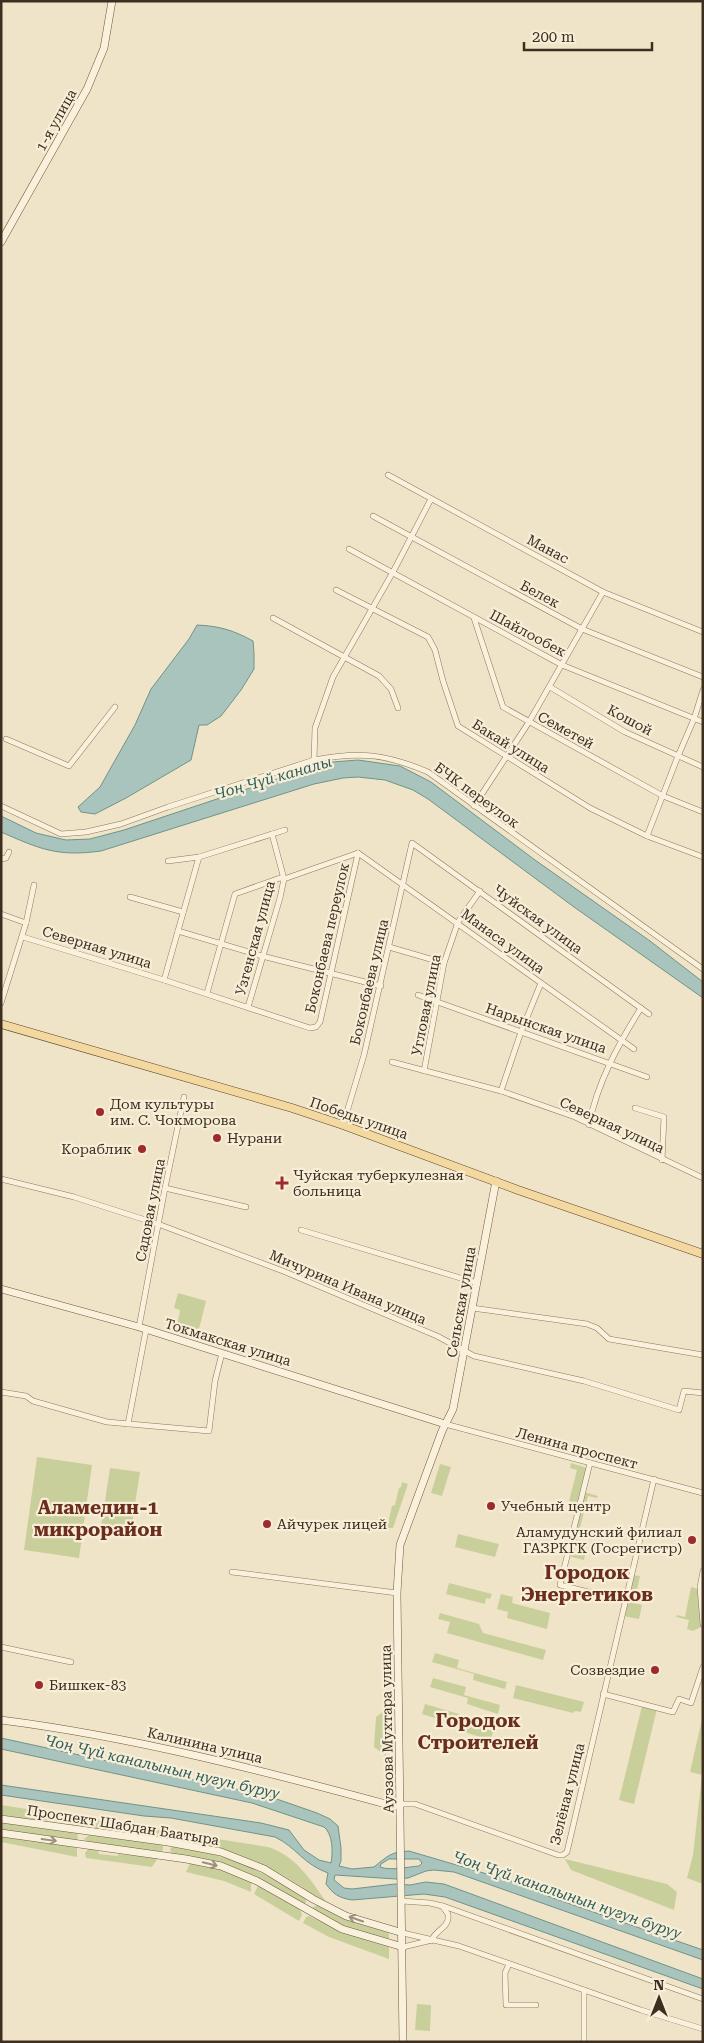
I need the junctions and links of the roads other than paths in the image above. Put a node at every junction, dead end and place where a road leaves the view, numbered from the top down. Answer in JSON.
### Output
{"nodes":[{"id":1,"x":112,"y":1,"type":"edge"},
{"id":2,"x":1,"y":242,"type":"edge"},
{"id":3,"x":388,"y":475,"type":"dead end"},
{"id":4,"x":431,"y":499,"type":"junction"},
{"id":5,"x":373,"y":516,"type":"dead end"},
{"id":6,"x":411,"y":538,"type":"junction"},
{"id":7,"x":349,"y":549,"type":"dead end"},
{"id":8,"x":393,"y":572,"type":"junction"},
{"id":9,"x":336,"y":590,"type":"dead end"},
{"id":10,"x":603,"y":592,"type":"junction"},
{"id":11,"x":371,"y":608,"type":"junction"},
{"id":12,"x":474,"y":617,"type":"junction"},
{"id":13,"x":273,"y":618,"type":"dead end"},
{"id":14,"x":582,"y":629,"type":"junction"},
{"id":15,"x":703,"y":632,"type":"edge"},
{"id":16,"x":344,"y":658,"type":"junction"},
{"id":17,"x":562,"y":665,"type":"junction"},
{"id":18,"x":703,"y":677,"type":"edge"},
{"id":19,"x":550,"y":687,"type":"junction"},
{"id":20,"x":703,"y":690,"type":"edge"},
{"id":21,"x":115,"y":707,"type":"dead end"},
{"id":22,"x":398,"y":708,"type":"dead end"},
{"id":23,"x":694,"y":719,"type":"junction"},
{"id":24,"x":529,"y":722,"type":"junction"},
{"id":25,"x":703,"y":722,"type":"edge"},
{"id":26,"x":6,"y":739,"type":"dead end"},
{"id":27,"x":678,"y":756,"type":"junction"},
{"id":28,"x":508,"y":757,"type":"junction"},
{"id":29,"x":314,"y":760,"type":"junction"},
{"id":30,"x":703,"y":767,"type":"edge"},
{"id":31,"x":663,"y":796,"type":"junction"},
{"id":32,"x":1,"y":806,"type":"edge"},
{"id":33,"x":474,"y":806,"type":"junction"},
{"id":34,"x":703,"y":812,"type":"edge"},
{"id":35,"x":285,"y":830,"type":"dead end"},
{"id":36,"x":272,"y":834,"type":"junction"},
{"id":37,"x":647,"y":836,"type":"junction"},
{"id":38,"x":412,"y":843,"type":"joint"},
{"id":39,"x":9,"y":852,"type":"dead end"},
{"id":40,"x":358,"y":853,"type":"junction"},
{"id":41,"x":199,"y":857,"type":"junction"},
{"id":42,"x":703,"y":857,"type":"edge"},
{"id":43,"x":1,"y":859,"type":"edge"},
{"id":44,"x":168,"y":861,"type":"dead end"},
{"id":45,"x":282,"y":878,"type":"junction"},
{"id":46,"x":402,"y":884,"type":"junction"},
{"id":47,"x":34,"y":885,"type":"dead end"},
{"id":48,"x":480,"y":891,"type":"junction"},
{"id":49,"x":130,"y":897,"type":"dead end"},
{"id":50,"x":183,"y":912,"type":"junction"},
{"id":51,"x":1,"y":914,"type":"edge"},
{"id":52,"x":458,"y":922,"type":"junction"},
{"id":53,"x":26,"y":923,"type":"junction"},
{"id":54,"x":178,"y":931,"type":"junction"},
{"id":55,"x":22,"y":936,"type":"junction"},
{"id":56,"x":220,"y":943,"type":"junction"},
{"id":57,"x":389,"y":947,"type":"junction"},
{"id":58,"x":262,"y":956,"type":"junction"},
{"id":59,"x":444,"y":963,"type":"junction"},
{"id":60,"x":703,"y":969,"type":"edge"},
{"id":61,"x":332,"y":974,"type":"junction"},
{"id":62,"x":164,"y":980,"type":"junction"},
{"id":63,"x":542,"y":982,"type":"junction"},
{"id":64,"x":381,"y":986,"type":"junction"},
{"id":65,"x":207,"y":993,"type":"junction"},
{"id":66,"x":418,"y":995,"type":"dead end"},
{"id":67,"x":437,"y":1001,"type":"junction"},
{"id":68,"x":1,"y":1003,"type":"edge"},
{"id":69,"x":248,"y":1007,"type":"junction"},
{"id":70,"x":641,"y":1008,"type":"junction"},
{"id":71,"x":650,"y":1014,"type":"dead end"},
{"id":72,"x":1,"y":1024,"type":"edge"},
{"id":73,"x":316,"y":1027,"type":"joint"},
{"id":74,"x":521,"y":1032,"type":"junction"},
{"id":75,"x":621,"y":1040,"type":"junction"},
{"id":76,"x":634,"y":1049,"type":"dead end"},
{"id":77,"x":392,"y":1062,"type":"dead end"},
{"id":78,"x":611,"y":1063,"type":"junction"},
{"id":79,"x":424,"y":1071,"type":"junction"},
{"id":80,"x":647,"y":1077,"type":"dead end"},
{"id":81,"x":501,"y":1091,"type":"junction"},
{"id":82,"x":184,"y":1098,"type":"dead end"},
{"id":83,"x":635,"y":1108,"type":"dead end"},
{"id":84,"x":343,"y":1124,"type":"junction"},
{"id":85,"x":589,"y":1125,"type":"junction"},
{"id":86,"x":662,"y":1160,"type":"junction"},
{"id":87,"x":1,"y":1178,"type":"edge"},
{"id":88,"x":703,"y":1178,"type":"edge"},
{"id":89,"x":496,"y":1182,"type":"junction"},
{"id":90,"x":165,"y":1188,"type":"junction"},
{"id":91,"x":246,"y":1207,"type":"dead end"},
{"id":92,"x":158,"y":1224,"type":"junction"},
{"id":93,"x":302,"y":1230,"type":"dead end"},
{"id":94,"x":703,"y":1254,"type":"edge"},
{"id":95,"x":477,"y":1283,"type":"junction"},
{"id":96,"x":1,"y":1289,"type":"edge"},
{"id":97,"x":472,"y":1308,"type":"junction"},
{"id":98,"x":143,"y":1328,"type":"junction"},
{"id":99,"x":465,"y":1352,"type":"junction"},
{"id":100,"x":222,"y":1353,"type":"junction"},
{"id":101,"x":703,"y":1355,"type":"edge"},
{"id":102,"x":1,"y":1392,"type":"edge"},
{"id":103,"x":703,"y":1393,"type":"edge"},
{"id":104,"x":128,"y":1424,"type":"junction"},
{"id":105,"x":445,"y":1424,"type":"junction"},
{"id":106,"x":590,"y":1463,"type":"junction"},
{"id":107,"x":654,"y":1479,"type":"junction"},
{"id":108,"x":703,"y":1493,"type":"edge"},
{"id":109,"x":703,"y":1571,"type":"edge"},
{"id":110,"x":232,"y":1572,"type":"dead end"},
{"id":111,"x":397,"y":1593,"type":"junction"},
{"id":112,"x":625,"y":1601,"type":"junction"},
{"id":113,"x":703,"y":1624,"type":"edge"},
{"id":114,"x":1,"y":1647,"type":"edge"},
{"id":115,"x":70,"y":1662,"type":"dead end"},
{"id":116,"x":703,"y":1667,"type":"edge"},
{"id":117,"x":603,"y":1694,"type":"junction"},
{"id":118,"x":1,"y":1720,"type":"edge"},
{"id":119,"x":401,"y":1804,"type":"junction"},
{"id":120,"x":1,"y":1818,"type":"edge"},
{"id":121,"x":82,"y":1831,"type":"junction"},
{"id":122,"x":1,"y":1833,"type":"edge"},
{"id":123,"x":168,"y":1842,"type":"junction"},
{"id":124,"x":80,"y":1844,"type":"junction"},
{"id":125,"x":163,"y":1855,"type":"junction"},
{"id":126,"x":313,"y":1899,"type":"junction"},
{"id":127,"x":402,"y":1900,"type":"junction"},
{"id":128,"x":442,"y":1906,"type":"junction"},
{"id":129,"x":307,"y":1910,"type":"junction"},
{"id":130,"x":403,"y":1933,"type":"junction"},
{"id":131,"x":431,"y":1941,"type":"junction"},
{"id":132,"x":403,"y":1947,"type":"junction"},
{"id":133,"x":509,"y":1964,"type":"junction"},
{"id":134,"x":584,"y":1990,"type":"junction"},
{"id":135,"x":703,"y":1999,"type":"edge"},
{"id":136,"x":536,"y":2005,"type":"dead end"},
{"id":137,"x":703,"y":2029,"type":"edge"},
{"id":138,"x":403,"y":2042,"type":"edge"},
{"id":139,"x":584,"y":2042,"type":"edge"}],
"edges":[{"from":1,"to":2,"type":"main road","name":"1-я улица"},
{"from":3,"to":4,"type":"street","name":"Манас"},
{"from":4,"to":6,"type":"street"},
{"from":4,"to":10,"type":"street","name":"Манас"},
{"from":5,"to":6,"type":"street","name":"Белек"},
{"from":6,"to":8,"type":"street"},
{"from":6,"to":14,"type":"street","name":"Белек"},
{"from":7,"to":8,"type":"street","name":"Шайлообек"},
{"from":8,"to":11,"type":"street"},
{"from":8,"to":12,"type":"street","name":"Шайлообек"},
{"from":9,"to":11,"type":"street","name":"Бакай улица"},
{"from":10,"to":14,"type":"street"},
{"from":10,"to":15,"type":"street","name":"Манас"},
{"from":11,"to":16,"type":"street"},
{"from":11,"to":28,"type":"street","name":"Бакай улица"},
{"from":12,"to":17,"type":"street","name":"Шайлообек"},
{"from":12,"to":24,"type":"street","name":"Семетей"},
{"from":13,"to":16,"type":"street"},
{"from":14,"to":17,"type":"street"},
{"from":14,"to":18,"type":"street","name":"Белек"},
{"from":16,"to":22,"type":"street"},
{"from":16,"to":29,"type":"street"},
{"from":17,"to":19,"type":"street"},
{"from":17,"to":23,"type":"street","name":"Шайлообек"},
{"from":19,"to":24,"type":"street"},
{"from":19,"to":27,"type":"street","name":"Кошой"},
{"from":20,"to":23,"type":"street"},
{"from":21,"to":26,"type":"street"},
{"from":23,"to":25,"type":"street","name":"Шайлообек"},
{"from":23,"to":27,"type":"street"},
{"from":24,"to":28,"type":"street"},
{"from":24,"to":31,"type":"street","name":"Семетей"},
{"from":27,"to":30,"type":"street","name":"Кошой"},
{"from":27,"to":31,"type":"street"},
{"from":28,"to":33,"type":"street"},
{"from":28,"to":37,"type":"street","name":"Бакай улица"},
{"from":29,"to":32,"type":"street","name":"БЧК переулок"},
{"from":29,"to":33,"type":"street","name":"БЧК переулок"},
{"from":31,"to":34,"type":"street","name":"Семетей"},
{"from":31,"to":37,"type":"street"},
{"from":33,"to":60,"type":"street","name":"БЧК переулок"},
{"from":35,"to":36,"type":"street"},
{"from":36,"to":41,"type":"street"},
{"from":36,"to":45,"type":"street"},
{"from":37,"to":42,"type":"street","name":"Бакай улица"},
{"from":38,"to":46,"type":"street","name":"Боконбаева улица"},
{"from":38,"to":48,"type":"street","name":"Чуйская улица"},
{"from":39,"to":43,"type":"street"},
{"from":40,"to":45,"type":"street"},
{"from":40,"to":46,"type":"street","name":"Манаса улица"},
{"from":40,"to":61,"type":"street","name":"Боконбаева переулок"},
{"from":41,"to":44,"type":"street"},
{"from":41,"to":50,"type":"street"},
{"from":45,"to":56,"type":"street"},
{"from":45,"to":58,"type":"street","name":"Узгенская улица"},
{"from":46,"to":52,"type":"street","name":"Манаса улица"},
{"from":46,"to":57,"type":"street","name":"Боконбаева улица"},
{"from":47,"to":53,"type":"street"},
{"from":48,"to":52,"type":"street","name":"Угловая улица"},
{"from":48,"to":70,"type":"street","name":"Чуйская улица"},
{"from":49,"to":50,"type":"street"},
{"from":50,"to":54,"type":"street"},
{"from":51,"to":53,"type":"street","name":"Северная улица"},
{"from":52,"to":59,"type":"street","name":"Угловая улица"},
{"from":52,"to":63,"type":"street","name":"Манаса улица"},
{"from":53,"to":55,"type":"street"},
{"from":54,"to":56,"type":"street"},
{"from":54,"to":62,"type":"street"},
{"from":55,"to":62,"type":"street","name":"Северная улица"},
{"from":55,"to":68,"type":"street"},
{"from":56,"to":58,"type":"street"},
{"from":56,"to":65,"type":"street"},
{"from":57,"to":59,"type":"street"},
{"from":57,"to":64,"type":"street","name":"Боконбаева улица"},
{"from":58,"to":61,"type":"street"},
{"from":58,"to":69,"type":"street","name":"Узгенская улица"},
{"from":59,"to":67,"type":"street","name":"Угловая улица"},
{"from":61,"to":64,"type":"street"},
{"from":61,"to":73,"type":"street","name":"Боконбаева переулок"},
{"from":62,"to":65,"type":"street","name":"Северная улица"},
{"from":63,"to":74,"type":"street"},
{"from":63,"to":75,"type":"street","name":"Манаса улица"},
{"from":64,"to":84,"type":"street","name":"Боконбаева улица"},
{"from":65,"to":69,"type":"street","name":"Северная улица"},
{"from":66,"to":67,"type":"street","name":"Нарынская улица"},
{"from":67,"to":74,"type":"street","name":"Нарынская улица"},
{"from":67,"to":79,"type":"street","name":"Угловая улица"},
{"from":69,"to":73,"type":"street","name":"Северная улица"},
{"from":70,"to":71,"type":"street","name":"Чуйская улица"},
{"from":70,"to":75,"type":"street"},
{"from":72,"to":84,"type":"main road","name":"Победы улица"},
{"from":74,"to":78,"type":"street","name":"Нарынская улица"},
{"from":74,"to":81,"type":"street"},
{"from":75,"to":76,"type":"street","name":"Манаса улица"},
{"from":75,"to":78,"type":"street"},
{"from":77,"to":79,"type":"street","name":"Северная улица"},
{"from":78,"to":80,"type":"street","name":"Нарынская улица"},
{"from":78,"to":85,"type":"street"},
{"from":79,"to":81,"type":"street","name":"Северная улица"},
{"from":81,"to":85,"type":"street","name":"Северная улица"},
{"from":82,"to":90,"type":"street","name":"Садовая улица"},
{"from":83,"to":86,"type":"street"},
{"from":84,"to":89,"type":"main road","name":"Победы улица"},
{"from":85,"to":86,"type":"street","name":"Северная улица"},
{"from":86,"to":88,"type":"street","name":"Северная улица"},
{"from":87,"to":92,"type":"street","name":"Мичурина Ивана улица"},
{"from":89,"to":94,"type":"main road","name":"Победы улица"},
{"from":89,"to":95,"type":"main road","name":"Сельская улица"},
{"from":90,"to":91,"type":"street"},
{"from":90,"to":92,"type":"street","name":"Садовая улица"},
{"from":92,"to":98,"type":"street","name":"Садовая улица"},
{"from":92,"to":99,"type":"street","name":"Мичурина Ивана улица"},
{"from":93,"to":95,"type":"street"},
{"from":95,"to":97,"type":"main road","name":"Сельская улица"},
{"from":96,"to":98,"type":"main road","name":"Токмакская улица"},
{"from":97,"to":99,"type":"main road","name":"Сельская улица"},
{"from":97,"to":101,"type":"street"},
{"from":98,"to":100,"type":"main road","name":"Токмакская улица"},
{"from":98,"to":104,"type":"street","name":"Садовая улица"},
{"from":99,"to":103,"type":"street","name":"Мичурина Ивана улица"},
{"from":99,"to":105,"type":"main road","name":"Сельская улица"},
{"from":100,"to":104,"type":"street"},
{"from":100,"to":105,"type":"main road","name":"Токмакская улица"},
{"from":102,"to":104,"type":"street"},
{"from":105,"to":106,"type":"street","name":"Ленина проспект"},
{"from":105,"to":111,"type":"main road","name":"Ауэзова Мухтара улица"},
{"from":106,"to":107,"type":"street","name":"Ленина проспект"},
{"from":106,"to":112,"type":"street"},
{"from":107,"to":108,"type":"street","name":"Ленина проспект"},
{"from":107,"to":112,"type":"street","name":"Зелёная улица"},
{"from":109,"to":113,"type":"street"},
{"from":110,"to":111,"type":"street"},
{"from":111,"to":119,"type":"main road","name":"Ауэзова Мухтара улица"},
{"from":112,"to":117,"type":"street","name":"Зелёная улица"},
{"from":114,"to":115,"type":"street"},
{"from":116,"to":117,"type":"street"},
{"from":117,"to":119,"type":"street","name":"Зелёная улица"},
{"from":118,"to":119,"type":"main road","name":"Калинина улица"},
{"from":119,"to":127,"type":"main road","name":"Ауэзова Мухтара улица"},
{"from":120,"to":121,"type":"main road","name":"Проспект Шабдан Баатыра"},
{"from":121,"to":123,"type":"main road","name":"Проспект Шабдан Баатыра"},
{"from":121,"to":124,"type":"main road"},
{"from":122,"to":124,"type":"main road","name":"Проспект Шабдан Баатыра","one_way":true},
{"from":123,"to":125,"type":"main road"},
{"from":123,"to":126,"type":"main road","name":"Проспект Шабдан Баатыра"},
{"from":124,"to":125,"type":"main road","name":"Проспект Шабдан Баатыра"},
{"from":125,"to":129,"type":"main road","name":"Проспект Шабдан Баатыра","one_way":true},
{"from":126,"to":129,"type":"main road"},
{"from":130,"to":126,"type":"main road","name":"Проспект Шабдан Баатыра","one_way":true},
{"from":127,"to":128,"type":"street"},
{"from":127,"to":130,"type":"main road","name":"Ауэзова Мухтара улица"},
{"from":128,"to":131,"type":"street"},
{"from":128,"to":135,"type":"street"},
{"from":129,"to":132,"type":"main road","name":"Проспект Шабдан Баатыра"},
{"from":130,"to":131,"type":"street"},
{"from":130,"to":132,"type":"main road","name":"Ауэзова Мухтара улица"},
{"from":131,"to":132,"type":"street"},
{"from":131,"to":133,"type":"street"},
{"from":132,"to":138,"type":"main road","name":"Ауэзова Мухтара улица"},
{"from":133,"to":134,"type":"street"},
{"from":133,"to":136,"type":"street"},
{"from":134,"to":137,"type":"street"},
{"from":134,"to":139,"type":"street"}]}
